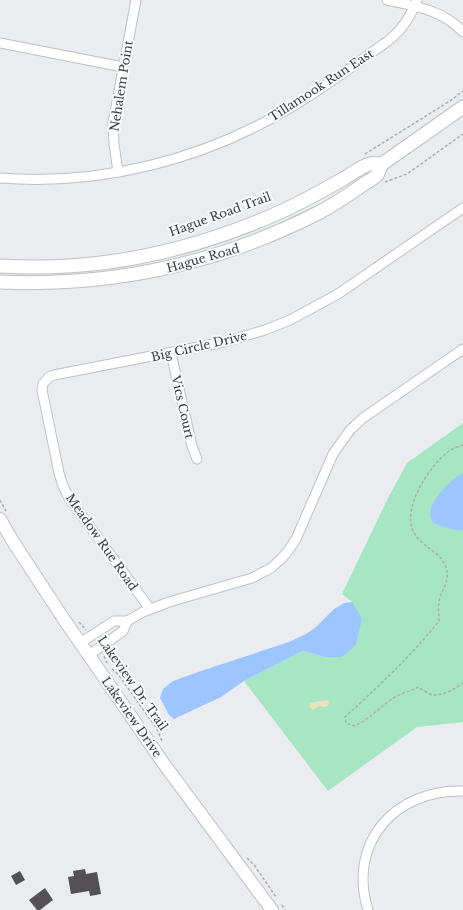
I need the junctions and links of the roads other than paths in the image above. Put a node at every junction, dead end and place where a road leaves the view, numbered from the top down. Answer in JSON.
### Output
{"nodes":[{"id":1,"x":136,"y":0,"type":"edge"},
{"id":2,"x":387,"y":0,"type":"edge"},
{"id":3,"x":416,"y":3,"type":"edge"},
{"id":4,"x":463,"y":32,"type":"edge"},
{"id":5,"x":0,"y":43,"type":"edge"},
{"id":6,"x":124,"y":67,"type":"junction"},
{"id":7,"x":463,"y":107,"type":"edge"},
{"id":8,"x":382,"y":164,"type":"junction"},
{"id":9,"x":118,"y":172,"type":"junction"},
{"id":10,"x":0,"y":178,"type":"edge"},
{"id":11,"x":463,"y":208,"type":"edge"},
{"id":12,"x":0,"y":266,"type":"edge"},
{"id":13,"x":0,"y":282,"type":"edge"},
{"id":14,"x":463,"y":349,"type":"edge"},
{"id":15,"x":171,"y":353,"type":"junction"},
{"id":16,"x":46,"y":380,"type":"joint"},
{"id":17,"x":197,"y":460,"type":"dead end"},
{"id":18,"x":4,"y":516,"type":"edge"},
{"id":19,"x":150,"y":609,"type":"junction"},
{"id":20,"x":127,"y":621,"type":"junction"},
{"id":21,"x":85,"y":639,"type":"junction"},
{"id":22,"x":89,"y":655,"type":"junction"},
{"id":23,"x":463,"y":791,"type":"edge"},
{"id":24,"x":277,"y":907,"type":"edge"},
{"id":25,"x":368,"y":910,"type":"edge"}],
"edges":[{"from":1,"to":6,"type":"street","name":"Nehalem Point"},
{"from":2,"to":3,"type":"street"},
{"from":3,"to":4,"type":"street"},
{"from":3,"to":9,"type":"street","name":"Tillamook Run East"},
{"from":5,"to":6,"type":"street"},
{"from":6,"to":9,"type":"street","name":"Nehalem Point"},
{"from":7,"to":8,"type":"main road","name":"Hague Road"},
{"from":8,"to":12,"type":"main road","name":"Hague Road"},
{"from":8,"to":13,"type":"main road","name":"Hague Road"},
{"from":9,"to":10,"type":"street","name":"Tillamook Run East"},
{"from":11,"to":15,"type":"street","name":"Big Circle Drive"},
{"from":14,"to":19,"type":"street"},
{"from":15,"to":16,"type":"street","name":"Big Circle Drive"},
{"from":15,"to":17,"type":"street","name":"Vics Court"},
{"from":16,"to":19,"type":"street","name":"Meadow Rue Road"},
{"from":18,"to":21,"type":"street","name":"Lakeview Drive"},
{"from":19,"to":20,"type":"street"},
{"from":20,"to":21,"type":"street"},
{"from":20,"to":22,"type":"street"},
{"from":21,"to":22,"type":"street","name":"Lakeview Drive"},
{"from":22,"to":24,"type":"street","name":"Lakeview Drive"},
{"from":23,"to":25,"type":"street"}]}
